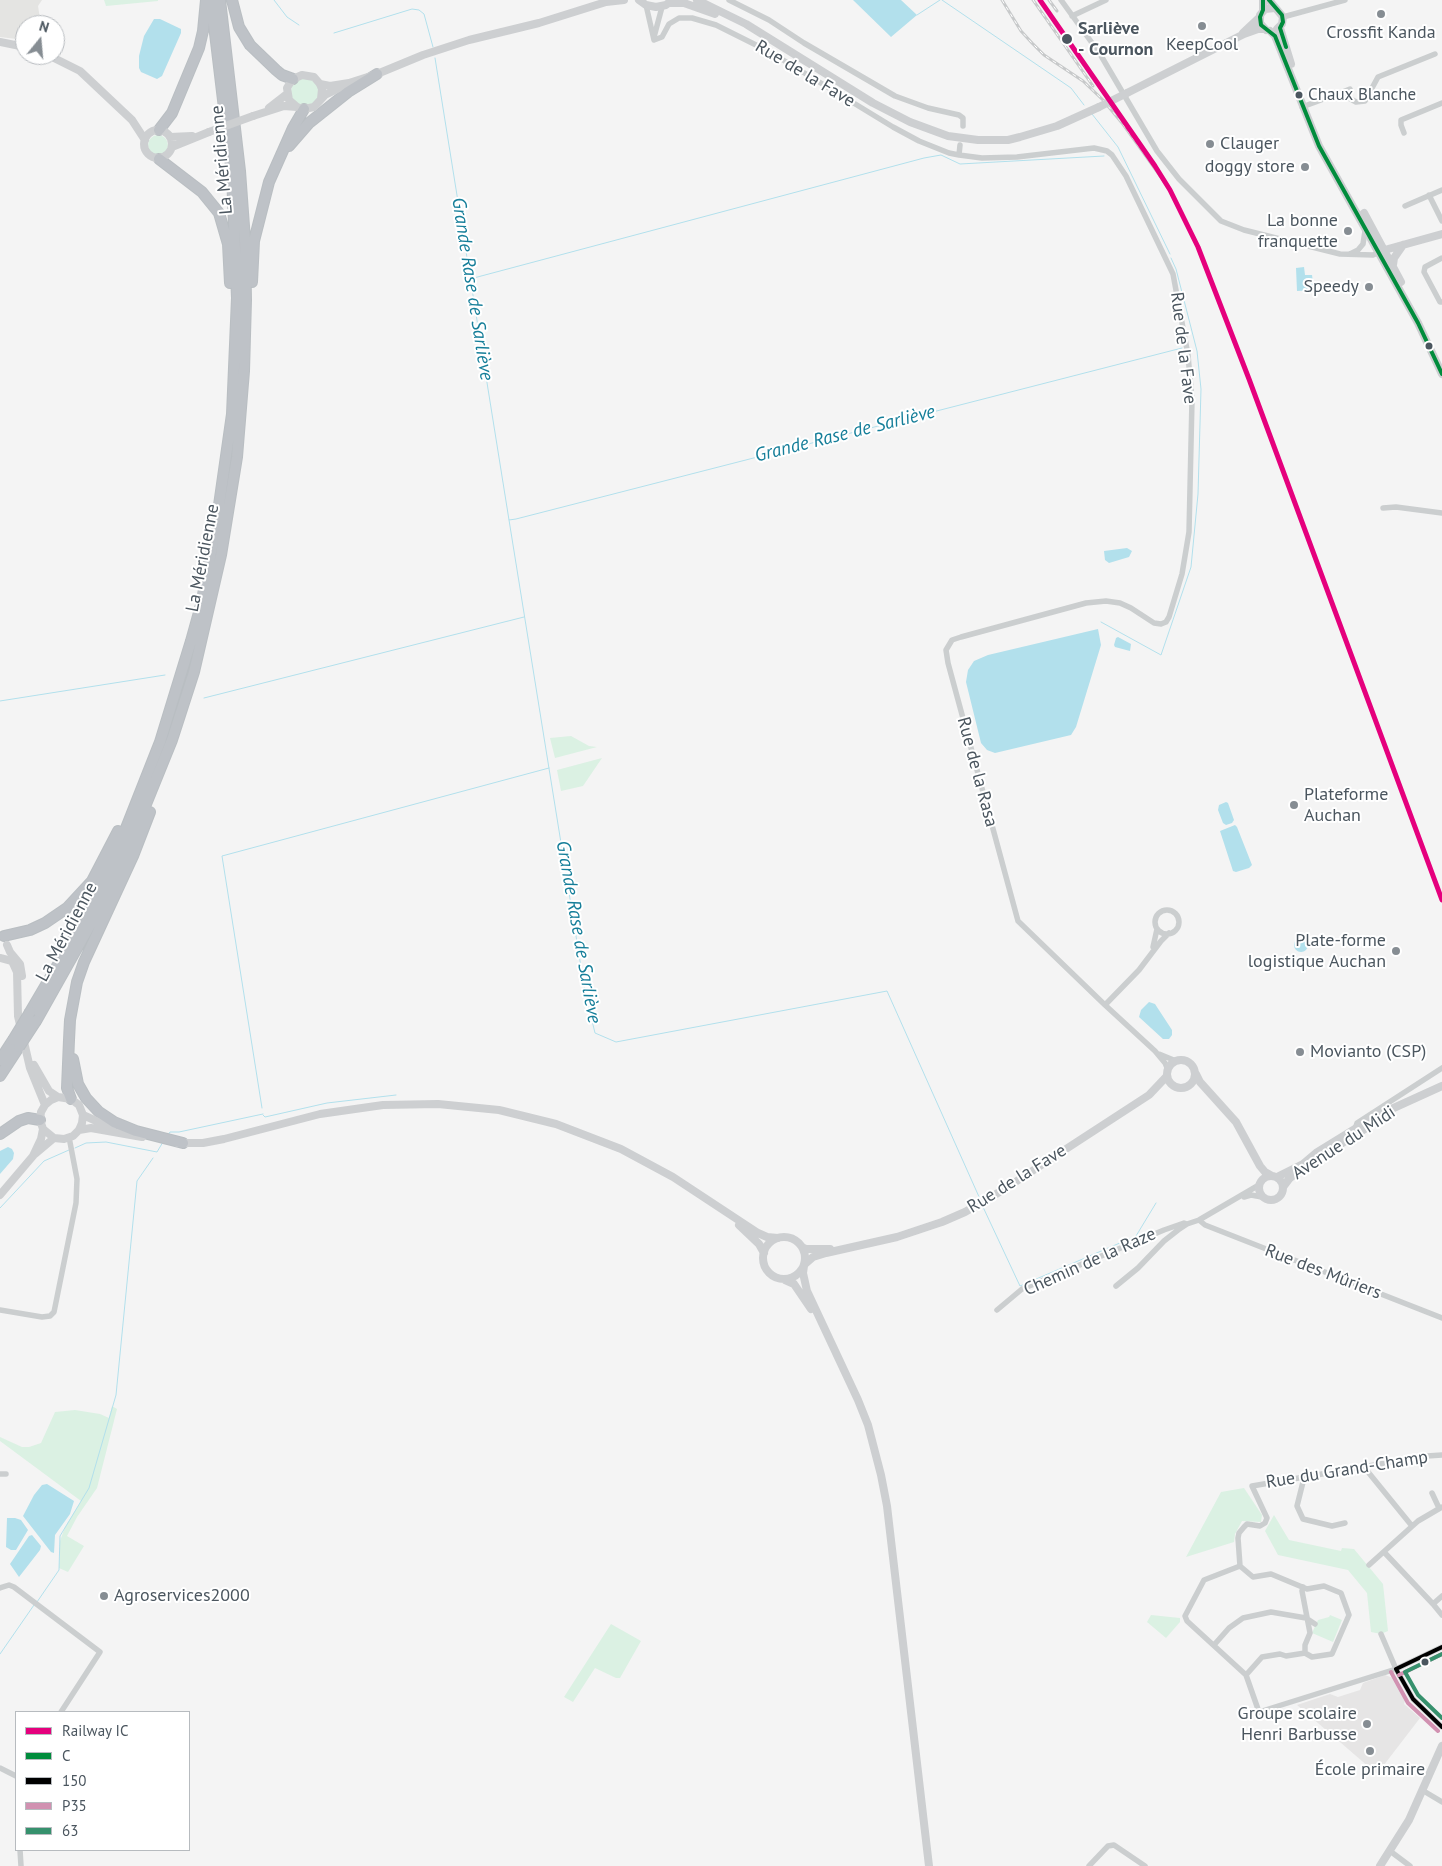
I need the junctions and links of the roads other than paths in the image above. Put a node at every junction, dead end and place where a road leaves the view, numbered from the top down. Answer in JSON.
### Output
{"nodes":[{"id":1,"x":206,"y":0,"type":"edge"},
{"id":2,"x":211,"y":0,"type":"edge"},
{"id":3,"x":220,"y":0,"type":"edge"},
{"id":4,"x":228,"y":0,"type":"edge"},
{"id":5,"x":232,"y":0,"type":"edge"},
{"id":6,"x":624,"y":0,"type":"edge"},
{"id":7,"x":692,"y":0,"type":"edge"},
{"id":8,"x":696,"y":0,"type":"edge"},
{"id":9,"x":729,"y":0,"type":"edge"},
{"id":10,"x":1060,"y":0,"type":"edge"},
{"id":11,"x":1106,"y":0,"type":"edge"},
{"id":12,"x":1262,"y":0,"type":"edge"},
{"id":13,"x":1269,"y":0,"type":"edge"},
{"id":14,"x":1345,"y":0,"type":"edge"},
{"id":15,"x":608,"y":1,"type":"edge"},
{"id":16,"x":641,"y":1,"type":"edge"},
{"id":17,"x":668,"y":3,"type":"edge"},
{"id":18,"x":1275,"y":8,"type":"junction"},
{"id":19,"x":1262,"y":14,"type":"junction"},
{"id":20,"x":1072,"y":16,"type":"junction"},
{"id":21,"x":1283,"y":17,"type":"junction"},
{"id":22,"x":746,"y":24,"type":"junction"},
{"id":23,"x":1280,"y":28,"type":"junction"},
{"id":24,"x":1268,"y":30,"type":"junction"},
{"id":25,"x":1238,"y":38,"type":"junction"},
{"id":26,"x":654,"y":40,"type":"junction"},
{"id":27,"x":0,"y":42,"type":"edge"},
{"id":28,"x":15,"y":45,"type":"edge"},
{"id":29,"x":782,"y":47,"type":"junction"},
{"id":30,"x":1435,"y":54,"type":"dead end"},
{"id":31,"x":65,"y":64,"type":"edge"},
{"id":32,"x":229,"y":71,"type":"junction"},
{"id":33,"x":377,"y":74,"type":"junction"},
{"id":34,"x":293,"y":79,"type":"junction"},
{"id":35,"x":349,"y":83,"type":"junction"},
{"id":36,"x":320,"y":84,"type":"junction"},
{"id":37,"x":1350,"y":89,"type":"dead end"},
{"id":38,"x":1340,"y":93,"type":"junction"},
{"id":39,"x":287,"y":94,"type":"junction"},
{"id":40,"x":321,"y":99,"type":"junction"},
{"id":41,"x":1442,"y":103,"type":"edge"},
{"id":42,"x":1304,"y":106,"type":"junction"},
{"id":43,"x":300,"y":108,"type":"junction"},
{"id":44,"x":253,"y":116,"type":"junction"},
{"id":45,"x":132,"y":120,"type":"junction"},
{"id":46,"x":963,"y":126,"type":"dead end"},
{"id":47,"x":157,"y":131,"type":"junction"},
{"id":48,"x":1404,"y":133,"type":"dead end"},
{"id":49,"x":196,"y":136,"type":"junction"},
{"id":50,"x":170,"y":137,"type":"junction"},
{"id":51,"x":144,"y":140,"type":"junction"},
{"id":52,"x":960,"y":145,"type":"dead end"},
{"id":53,"x":172,"y":147,"type":"junction"},
{"id":54,"x":959,"y":155,"type":"junction"},
{"id":55,"x":159,"y":159,"type":"junction"},
{"id":56,"x":270,"y":182,"type":"junction"},
{"id":57,"x":1442,"y":190,"type":"edge"},
{"id":58,"x":1430,"y":195,"type":"junction"},
{"id":59,"x":1405,"y":206,"type":"dead end"},
{"id":60,"x":1442,"y":221,"type":"edge"},
{"id":61,"x":1364,"y":225,"type":"junction"},
{"id":62,"x":1442,"y":234,"type":"edge"},
{"id":63,"x":1403,"y":245,"type":"junction"},
{"id":64,"x":1382,"y":251,"type":"junction"},
{"id":65,"x":1350,"y":254,"type":"junction"},
{"id":66,"x":1442,"y":258,"type":"edge"},
{"id":67,"x":1393,"y":266,"type":"junction"},
{"id":68,"x":1442,"y":302,"type":"edge"},
{"id":69,"x":1418,"y":322,"type":"junction"},
{"id":70,"x":245,"y":328,"type":"junction"},
{"id":71,"x":1442,"y":374,"type":"edge"},
{"id":72,"x":234,"y":376,"type":"junction"},
{"id":73,"x":1383,"y":508,"type":"dead end"},
{"id":74,"x":1442,"y":514,"type":"edge"},
{"id":75,"x":1086,"y":603,"type":"joint"},
{"id":76,"x":172,"y":740,"type":"junction"},
{"id":77,"x":160,"y":742,"type":"junction"},
{"id":78,"x":1158,"y":929,"type":"junction"},
{"id":79,"x":1169,"y":933,"type":"junction"},
{"id":80,"x":4,"y":938,"type":"edge"},
{"id":81,"x":1150,"y":954,"type":"junction"},
{"id":82,"x":0,"y":958,"type":"edge"},
{"id":83,"x":72,"y":1000,"type":"junction"},
{"id":84,"x":1106,"y":1004,"type":"junction"},
{"id":85,"x":33,"y":1016,"type":"junction"},
{"id":86,"x":16,"y":1043,"type":"junction"},
{"id":87,"x":1155,"y":1052,"type":"junction"},
{"id":88,"x":0,"y":1060,"type":"edge"},
{"id":89,"x":1176,"y":1061,"type":"junction"},
{"id":90,"x":1442,"y":1068,"type":"edge"},
{"id":91,"x":1168,"y":1073,"type":"junction"},
{"id":92,"x":1196,"y":1074,"type":"junction"},
{"id":93,"x":0,"y":1076,"type":"edge"},
{"id":94,"x":1174,"y":1086,"type":"junction"},
{"id":95,"x":1189,"y":1086,"type":"junction"},
{"id":96,"x":1442,"y":1086,"type":"edge"},
{"id":97,"x":1149,"y":1095,"type":"junction"},
{"id":98,"x":58,"y":1097,"type":"junction"},
{"id":99,"x":1215,"y":1098,"type":"junction"},
{"id":100,"x":71,"y":1099,"type":"junction"},
{"id":101,"x":1408,"y":1102,"type":"junction"},
{"id":102,"x":45,"y":1105,"type":"junction"},
{"id":103,"x":83,"y":1115,"type":"junction"},
{"id":104,"x":42,"y":1124,"type":"junction"},
{"id":105,"x":1355,"y":1128,"type":"junction"},
{"id":106,"x":79,"y":1130,"type":"junction"},
{"id":107,"x":123,"y":1133,"type":"junction"},
{"id":108,"x":0,"y":1134,"type":"edge"},
{"id":109,"x":70,"y":1137,"type":"junction"},
{"id":110,"x":54,"y":1138,"type":"junction"},
{"id":111,"x":183,"y":1143,"type":"junction"},
{"id":112,"x":1251,"y":1150,"type":"junction"},
{"id":113,"x":1325,"y":1153,"type":"junction"},
{"id":114,"x":33,"y":1156,"type":"junction"},
{"id":115,"x":1274,"y":1176,"type":"junction"},
{"id":116,"x":1259,"y":1183,"type":"junction"},
{"id":117,"x":1283,"y":1187,"type":"junction"},
{"id":118,"x":0,"y":1195,"type":"edge"},
{"id":119,"x":1262,"y":1197,"type":"junction"},
{"id":120,"x":1237,"y":1198,"type":"junction"},
{"id":121,"x":714,"y":1205,"type":"junction"},
{"id":122,"x":1200,"y":1220,"type":"junction"},
{"id":123,"x":1186,"y":1224,"type":"junction"},
{"id":124,"x":778,"y":1238,"type":"junction"},
{"id":125,"x":874,"y":1242,"type":"junction"},
{"id":126,"x":802,"y":1247,"type":"junction"},
{"id":127,"x":764,"y":1253,"type":"junction"},
{"id":128,"x":805,"y":1265,"type":"junction"},
{"id":129,"x":785,"y":1280,"type":"junction"},
{"id":130,"x":1116,"y":1286,"type":"dead end"},
{"id":131,"x":0,"y":1310,"type":"edge"},
{"id":132,"x":997,"y":1310,"type":"dead end"},
{"id":133,"x":1442,"y":1318,"type":"edge"},
{"id":134,"x":822,"y":1325,"type":"junction"},
{"id":135,"x":1442,"y":1455,"type":"edge"},
{"id":136,"x":1364,"y":1467,"type":"junction"},
{"id":137,"x":1304,"y":1478,"type":"junction"},
{"id":138,"x":1432,"y":1493,"type":"dead end"},
{"id":139,"x":1440,"y":1508,"type":"edge"},
{"id":140,"x":1345,"y":1523,"type":"dead end"},
{"id":141,"x":1412,"y":1526,"type":"junction"},
{"id":142,"x":1384,"y":1552,"type":"junction"},
{"id":143,"x":1369,"y":1565,"type":"dead end"},
{"id":144,"x":1240,"y":1566,"type":"junction"},
{"id":145,"x":1303,"y":1587,"type":"junction"},
{"id":146,"x":0,"y":1588,"type":"edge"},
{"id":147,"x":1442,"y":1596,"type":"edge"},
{"id":148,"x":1433,"y":1604,"type":"junction"},
{"id":149,"x":1442,"y":1616,"type":"edge"},
{"id":150,"x":1306,"y":1618,"type":"junction"},
{"id":151,"x":1315,"y":1624,"type":"dead end"},
{"id":152,"x":1381,"y":1634,"type":"dead end"},
{"id":153,"x":1214,"y":1645,"type":"junction"},
{"id":154,"x":1442,"y":1648,"type":"edge"},
{"id":155,"x":1305,"y":1653,"type":"junction"},
{"id":156,"x":1396,"y":1669,"type":"junction"},
{"id":157,"x":1246,"y":1675,"type":"junction"},
{"id":158,"x":62,"y":1711,"type":"edge"},
{"id":159,"x":1442,"y":1726,"type":"edge"},
{"id":160,"x":1442,"y":1746,"type":"edge"},
{"id":161,"x":0,"y":1768,"type":"edge"},
{"id":162,"x":15,"y":1776,"type":"edge"},
{"id":163,"x":1422,"y":1790,"type":"junction"},
{"id":164,"x":1442,"y":1802,"type":"edge"},
{"id":165,"x":20,"y":1851,"type":"edge"},
{"id":166,"x":1390,"y":1851,"type":"junction"},
{"id":167,"x":21,"y":1866,"type":"edge"},
{"id":168,"x":929,"y":1866,"type":"edge"},
{"id":169,"x":1089,"y":1866,"type":"edge"},
{"id":170,"x":1144,"y":1866,"type":"edge"},
{"id":171,"x":1380,"y":1866,"type":"edge"},
{"id":172,"x":1410,"y":1866,"type":"edge"}],
"edges":[{"from":1,"to":47,"type":"highway"},
{"from":2,"to":72,"type":"highway","name":"La Méridienne"},
{"from":3,"to":32,"type":"highway","name":"La Méridienne"},
{"from":4,"to":32,"type":"highway"},
{"from":5,"to":34,"type":"highway"},
{"from":6,"to":15,"type":"main road"},
{"from":7,"to":22,"type":"main road"},
{"from":8,"to":22,"type":"main road"},
{"from":9,"to":46,"type":"street"},
{"from":10,"to":20,"type":"street"},
{"from":11,"to":20,"type":"street"},
{"from":12,"to":19,"type":"main road"},
{"from":13,"to":18,"type":"main road"},
{"from":14,"to":21,"type":"street"},
{"from":15,"to":33,"type":"main road"},
{"from":16,"to":17,"type":"main road"},
{"from":16,"to":26,"type":"street"},
{"from":17,"to":26,"type":"street"},
{"from":17,"to":29,"type":"main road"},
{"from":18,"to":19,"type":"main road"},
{"from":18,"to":21,"type":"main road"},
{"from":19,"to":24,"type":"main road"},
{"from":19,"to":25,"type":"main road"},
{"from":20,"to":65,"type":"street"},
{"from":21,"to":23,"type":"main road"},
{"from":22,"to":29,"type":"main road"},
{"from":23,"to":24,"type":"main road"},
{"from":23,"to":42,"type":"main road"},
{"from":24,"to":25,"type":"main road"},
{"from":24,"to":42,"type":"main road"},
{"from":25,"to":29,"type":"main road","bridge":true},
{"from":26,"to":54,"type":"street","name":"Rue de la Fave"},
{"from":27,"to":28,"type":"main road"},
{"from":30,"to":38,"type":"street"},
{"from":31,"to":45,"type":"main road"},
{"from":32,"to":70,"type":"highway","name":"La Méridienne"},
{"from":33,"to":35,"type":"main road"},
{"from":33,"to":56,"type":"highway"},
{"from":34,"to":36,"type":"main road"},
{"from":34,"to":39,"type":"main road"},
{"from":35,"to":36,"type":"main road"},
{"from":35,"to":40,"type":"main road"},
{"from":36,"to":40,"type":"main road"},
{"from":37,"to":38,"type":"street"},
{"from":38,"to":42,"type":"street"},
{"from":39,"to":43,"type":"main road"},
{"from":39,"to":44,"type":"main road"},
{"from":40,"to":43,"type":"main road"},
{"from":41,"to":48,"type":"street"},
{"from":42,"to":61,"type":"main road"},
{"from":42,"to":64,"type":"main road"},
{"from":43,"to":44,"type":"main road"},
{"from":43,"to":56,"type":"highway"},
{"from":44,"to":49,"type":"main road","bridge":true},
{"from":45,"to":47,"type":"main road"},
{"from":45,"to":51,"type":"main road"},
{"from":47,"to":50,"type":"main road"},
{"from":47,"to":51,"type":"main road"},
{"from":49,"to":50,"type":"main road"},
{"from":49,"to":53,"type":"main road"},
{"from":50,"to":53,"type":"main road"},
{"from":51,"to":55,"type":"main road"},
{"from":52,"to":54,"type":"street"},
{"from":53,"to":55,"type":"main road"},
{"from":54,"to":75,"type":"street","name":"Rue de la Fave"},
{"from":55,"to":72,"type":"highway"},
{"from":56,"to":70,"type":"highway"},
{"from":57,"to":58,"type":"street"},
{"from":58,"to":59,"type":"street"},
{"from":58,"to":60,"type":"street"},
{"from":61,"to":64,"type":"main road"},
{"from":61,"to":65,"type":"street"},
{"from":62,"to":63,"type":"main road"},
{"from":63,"to":64,"type":"main road"},
{"from":63,"to":67,"type":"main road"},
{"from":64,"to":65,"type":"street"},
{"from":64,"to":67,"type":"main road"},
{"from":64,"to":69,"type":"main road"},
{"from":66,"to":68,"type":"street"},
{"from":67,"to":69,"type":"main road"},
{"from":69,"to":71,"type":"main road"},
{"from":70,"to":76,"type":"highway","name":"La Méridienne"},
{"from":72,"to":77,"type":"highway","name":"La Méridienne"},
{"from":73,"to":74,"type":"street"},
{"from":75,"to":84,"type":"street","name":"Rue de la Rasa"},
{"from":76,"to":83,"type":"highway"},
{"from":76,"to":85,"type":"highway","name":"La Méridienne"},
{"from":77,"to":80,"type":"highway"},
{"from":77,"to":85,"type":"highway","name":"La Méridienne"},
{"from":78,"to":79,"type":"street"},
{"from":78,"to":79,"type":"street"},
{"from":78,"to":81,"type":"street"},
{"from":79,"to":81,"type":"street"},
{"from":80,"to":82,"type":"main road"},
{"from":80,"to":98,"type":"main road"},
{"from":81,"to":84,"type":"street"},
{"from":82,"to":102,"type":"main road"},
{"from":83,"to":100,"type":"highway"},
{"from":83,"to":111,"type":"highway"},
{"from":84,"to":87,"type":"street"},
{"from":85,"to":86,"type":"highway","name":"La Méridienne","bridge":true},
{"from":86,"to":88,"type":"highway","name":"La Méridienne"},
{"from":86,"to":93,"type":"highway","name":"La Méridienne"},
{"from":87,"to":89,"type":"street"},
{"from":87,"to":91,"type":"street"},
{"from":89,"to":91,"type":"main road"},
{"from":89,"to":92,"type":"main road"},
{"from":90,"to":105,"type":"street"},
{"from":91,"to":94,"type":"main road"},
{"from":91,"to":97,"type":"main road","name":"Rue de la Fave"},
{"from":92,"to":95,"type":"main road"},
{"from":92,"to":99,"type":"main road"},
{"from":94,"to":95,"type":"main road"},
{"from":94,"to":97,"type":"main road","name":"Rue de la Fave"},
{"from":95,"to":99,"type":"main road"},
{"from":96,"to":101,"type":"main road","name":"Avenue du Midi"},
{"from":97,"to":125,"type":"main road","name":"Rue de la Fave"},
{"from":98,"to":100,"type":"main road"},
{"from":98,"to":102,"type":"main road"},
{"from":99,"to":112,"type":"main road"},
{"from":100,"to":103,"type":"main road"},
{"from":101,"to":105,"type":"main road","name":"Avenue du Midi"},
{"from":101,"to":113,"type":"main road","name":"Avenue du Midi"},
{"from":102,"to":104,"type":"main road"},
{"from":103,"to":106,"type":"main road"},
{"from":103,"to":107,"type":"main road"},
{"from":104,"to":108,"type":"highway"},
{"from":104,"to":110,"type":"main road"},
{"from":104,"to":114,"type":"main road"},
{"from":105,"to":113,"type":"street"},
{"from":105,"to":115,"type":"main road","name":"Avenue du Midi"},
{"from":106,"to":107,"type":"main road"},
{"from":106,"to":109,"type":"main road"},
{"from":107,"to":111,"type":"main road"},
{"from":109,"to":110,"type":"main road"},
{"from":109,"to":131,"type":"street"},
{"from":110,"to":114,"type":"main road"},
{"from":111,"to":121,"type":"main road"},
{"from":112,"to":115,"type":"main road"},
{"from":112,"to":116,"type":"main road"},
{"from":113,"to":117,"type":"main road","name":"Avenue du Midi"},
{"from":114,"to":118,"type":"main road"},
{"from":115,"to":116,"type":"main road"},
{"from":115,"to":117,"type":"main road"},
{"from":116,"to":119,"type":"main road"},
{"from":116,"to":120,"type":"street"},
{"from":117,"to":119,"type":"main road"},
{"from":119,"to":120,"type":"street"},
{"from":120,"to":122,"type":"street"},
{"from":121,"to":124,"type":"main road"},
{"from":121,"to":127,"type":"main road"},
{"from":122,"to":123,"type":"street","name":"Chemin de la Raze"},
{"from":122,"to":133,"type":"street","name":"Rue des Mûriers"},
{"from":123,"to":130,"type":"street"},
{"from":123,"to":132,"type":"street","name":"Chemin de la Raze"},
{"from":124,"to":126,"type":"main road"},
{"from":124,"to":127,"type":"main road"},
{"from":125,"to":126,"type":"main road","name":"Rue de la Fave"},
{"from":125,"to":128,"type":"main road","name":"Rue de la Fave"},
{"from":126,"to":128,"type":"main road"},
{"from":127,"to":129,"type":"main road"},
{"from":128,"to":129,"type":"main road"},
{"from":128,"to":134,"type":"main road"},
{"from":129,"to":134,"type":"main road"},
{"from":134,"to":168,"type":"main road"},
{"from":135,"to":136,"type":"street","name":"Rue du Grand-Champ"},
{"from":136,"to":137,"type":"street","name":"Rue du Grand-Champ"},
{"from":136,"to":141,"type":"street"},
{"from":137,"to":140,"type":"street"},
{"from":137,"to":144,"type":"street","name":"Rue du Grand-Champ"},
{"from":138,"to":139,"type":"street"},
{"from":139,"to":141,"type":"street"},
{"from":141,"to":142,"type":"street"},
{"from":142,"to":143,"type":"street"},
{"from":142,"to":148,"type":"street"},
{"from":144,"to":145,"type":"street"},
{"from":144,"to":153,"type":"street"},
{"from":145,"to":150,"type":"street"},
{"from":145,"to":155,"type":"street"},
{"from":146,"to":158,"type":"street"},
{"from":147,"to":148,"type":"street"},
{"from":148,"to":149,"type":"street"},
{"from":150,"to":151,"type":"street"},
{"from":150,"to":153,"type":"street"},
{"from":150,"to":155,"type":"street"},
{"from":152,"to":156,"type":"street"},
{"from":153,"to":157,"type":"street"},
{"from":154,"to":156,"type":"street"},
{"from":155,"to":157,"type":"street"},
{"from":156,"to":157,"type":"street"},
{"from":156,"to":159,"type":"street"},
{"from":160,"to":163,"type":"main road"},
{"from":161,"to":162,"type":"street"},
{"from":163,"to":164,"type":"street"},
{"from":163,"to":166,"type":"main road"},
{"from":165,"to":167,"type":"street"},
{"from":166,"to":171,"type":"main road"},
{"from":166,"to":172,"type":"street"},
{"from":169,"to":170,"type":"street"}]}
